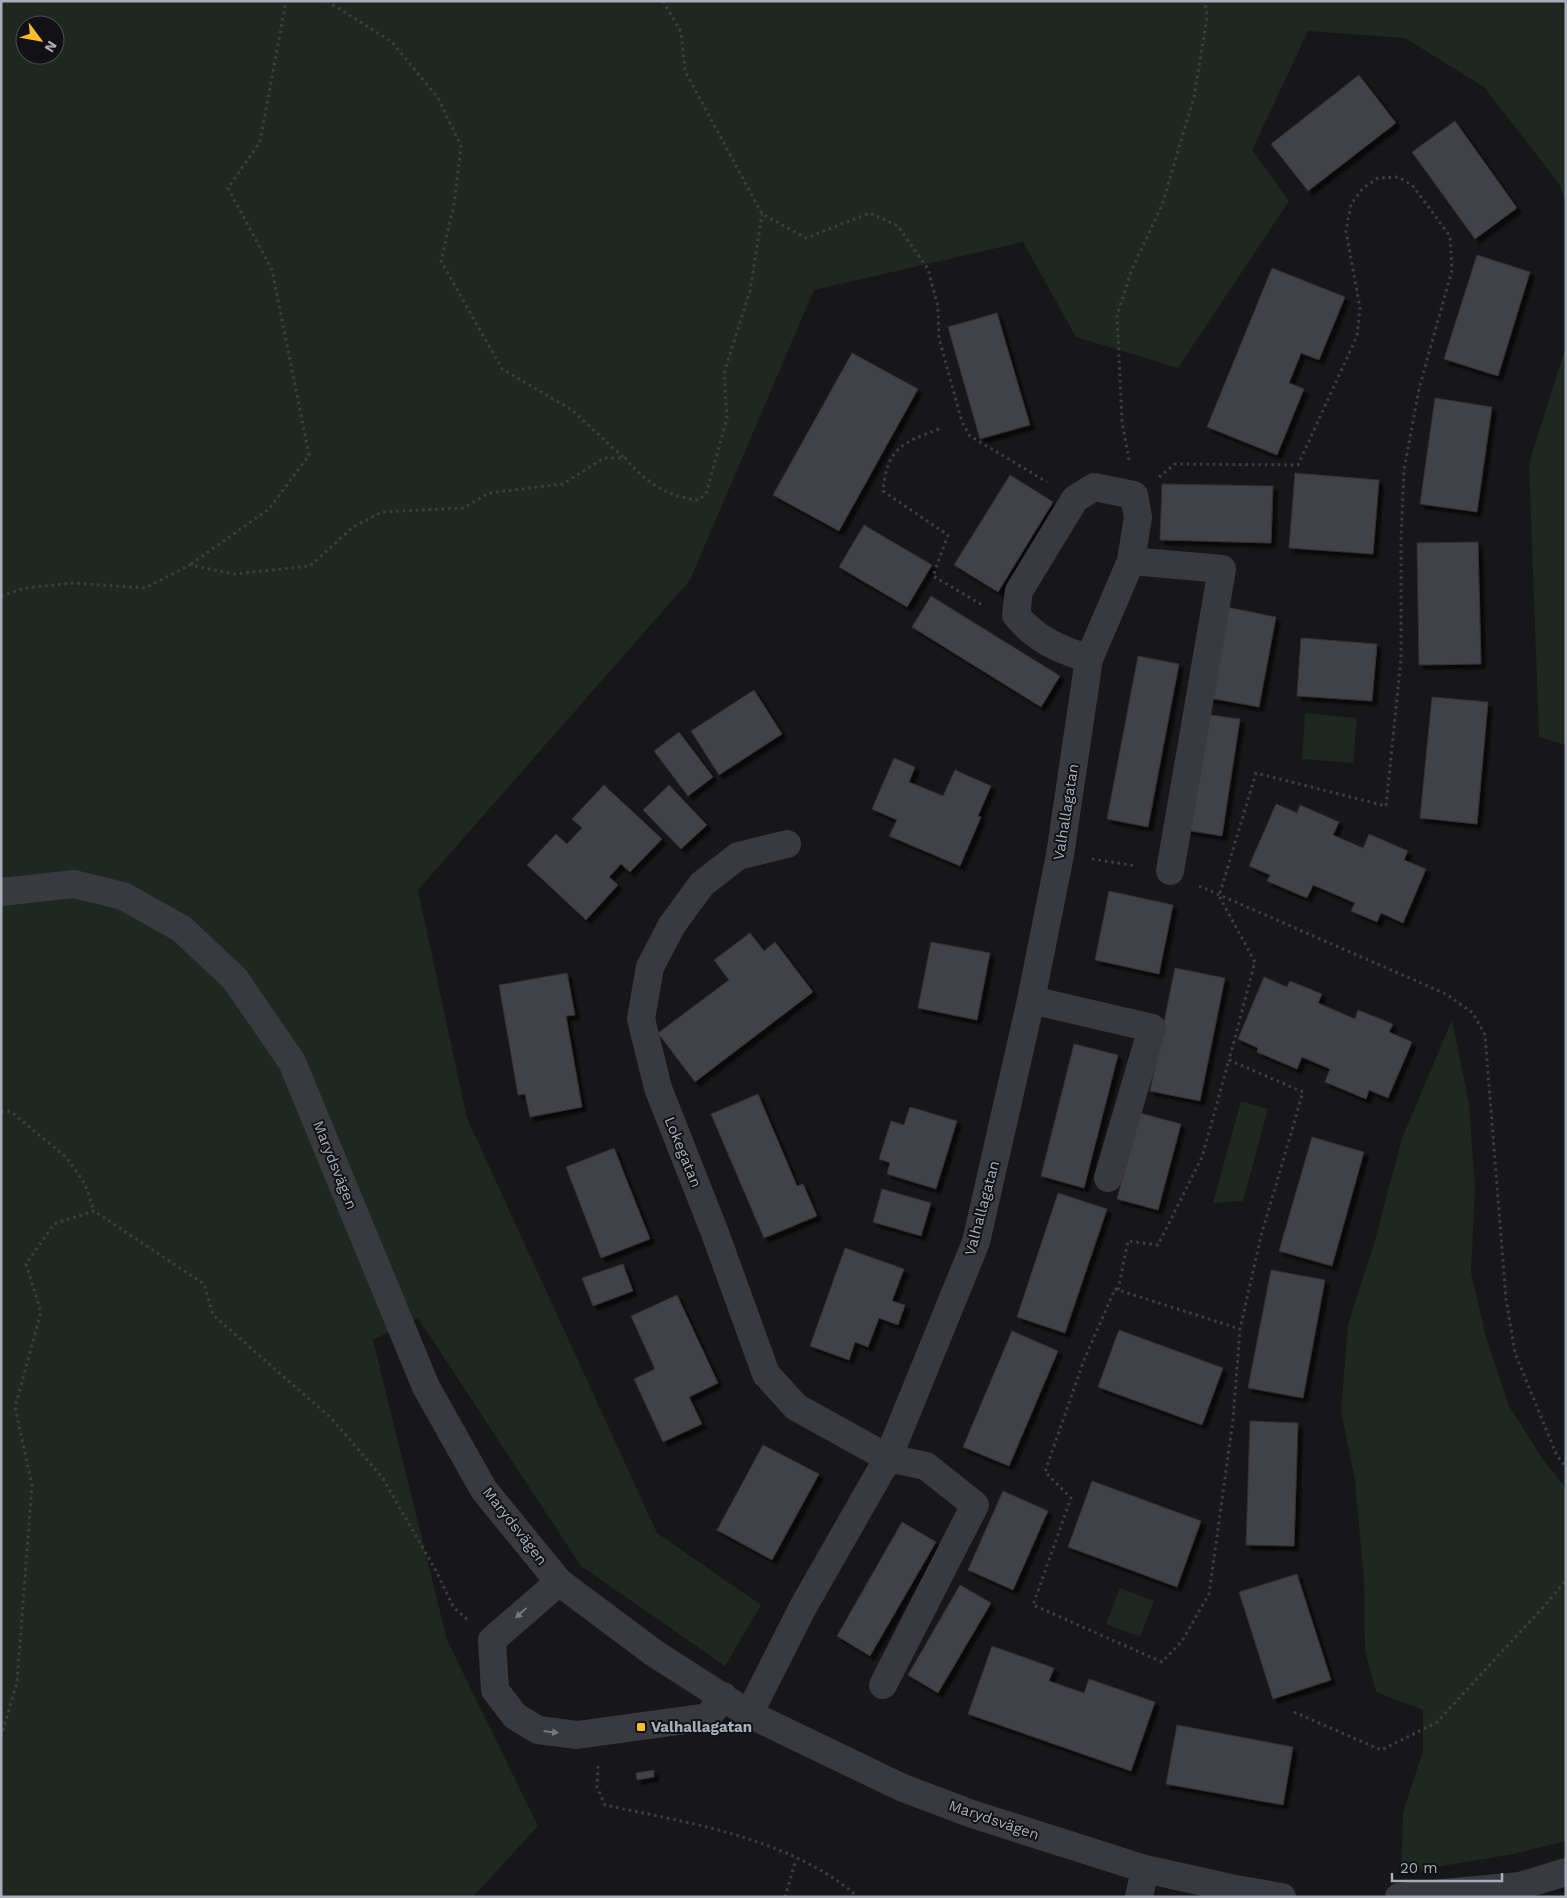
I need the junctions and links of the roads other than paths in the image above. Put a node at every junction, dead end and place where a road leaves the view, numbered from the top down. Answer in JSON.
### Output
{"nodes":[{"id":1,"x":1131,"y":561,"type":"junction"},
{"id":2,"x":1088,"y":659,"type":"junction"},
{"id":3,"x":787,"y":844,"type":"dead end"},
{"id":4,"x":1170,"y":871,"type":"dead end"},
{"id":5,"x":1,"y":892,"type":"edge"},
{"id":6,"x":1031,"y":1000,"type":"junction"},
{"id":7,"x":1108,"y":1178,"type":"dead end"},
{"id":8,"x":888,"y":1458,"type":"junction"},
{"id":9,"x":559,"y":1582,"type":"junction"},
{"id":10,"x":883,"y":1685,"type":"dead end"},
{"id":11,"x":723,"y":1696,"type":"junction"},
{"id":12,"x":749,"y":1714,"type":"junction"},
{"id":13,"x":1144,"y":1869,"type":"junction"},
{"id":14,"x":1566,"y":1872,"type":"edge"},
{"id":15,"x":1139,"y":1897,"type":"edge"},
{"id":16,"x":1282,"y":1897,"type":"edge"},
{"id":17,"x":1399,"y":1897,"type":"edge"}],
"edges":[{"from":1,"to":2,"type":"street","name":"Valhallagatan"},
{"from":1,"to":2,"type":"street","name":"Valhallagatan"},
{"from":1,"to":4,"type":"street"},
{"from":2,"to":6,"type":"street","name":"Valhallagatan"},
{"from":3,"to":8,"type":"street","name":"Lokegatan"},
{"from":5,"to":9,"type":"street","name":"Marydsvägen"},
{"from":6,"to":7,"type":"street"},
{"from":6,"to":8,"type":"street","name":"Valhallagatan"},
{"from":8,"to":10,"type":"street","name":"Lokegatan"},
{"from":8,"to":12,"type":"street","name":"Valhallagatan"},
{"from":9,"to":11,"type":"street","name":"Marydsvägen"},
{"from":9,"to":11,"type":"street","one_way":true},
{"from":11,"to":12,"type":"street","name":"Marydsvägen"},
{"from":12,"to":13,"type":"street","name":"Marydsvägen"},
{"from":13,"to":15,"type":"street"},
{"from":13,"to":16,"type":"street","name":"Marydsvägen"},
{"from":14,"to":17,"type":"street"}]}
